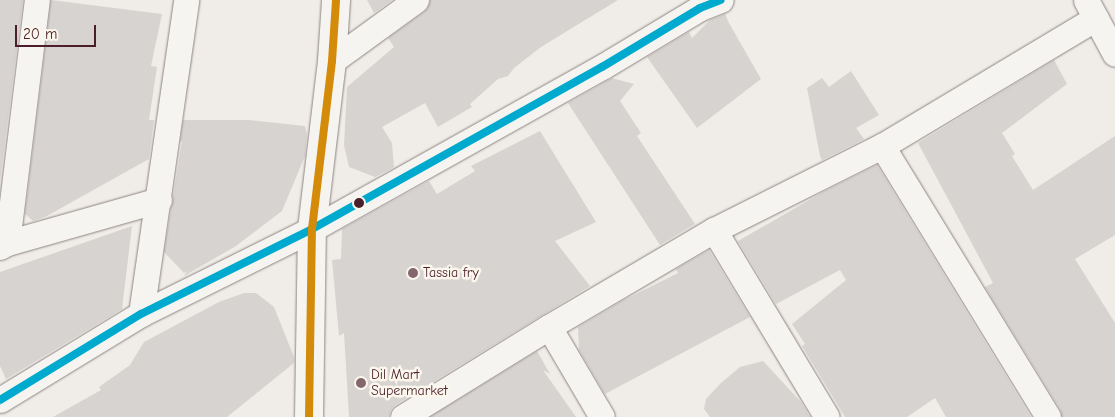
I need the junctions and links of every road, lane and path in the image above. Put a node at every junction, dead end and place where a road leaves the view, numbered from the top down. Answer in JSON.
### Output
{"nodes":[{"id":1,"x":37,"y":0,"type":"edge"},
{"id":2,"x":186,"y":0,"type":"edge"},
{"id":3,"x":336,"y":0,"type":"edge"},
{"id":4,"x":416,"y":0,"type":"edge"},
{"id":5,"x":721,"y":0,"type":"edge"},
{"id":6,"x":1091,"y":9,"type":"edge"},
{"id":7,"x":1115,"y":54,"type":"edge"},
{"id":8,"x":332,"y":61,"type":"junction"},
{"id":9,"x":882,"y":146,"type":"junction"},
{"id":10,"x":159,"y":200,"type":"junction"},
{"id":11,"x":312,"y":229,"type":"junction"},
{"id":12,"x":714,"y":230,"type":"junction"},
{"id":13,"x":3,"y":245,"type":"edge"},
{"id":14,"x":141,"y":314,"type":"junction"},
{"id":15,"x":549,"y":327,"type":"junction"},
{"id":16,"x":0,"y":400,"type":"edge"},
{"id":17,"x":309,"y":417,"type":"edge"},
{"id":18,"x":403,"y":417,"type":"edge"},
{"id":19,"x":602,"y":417,"type":"edge"},
{"id":20,"x":827,"y":417,"type":"edge"},
{"id":21,"x":1048,"y":417,"type":"edge"}],
"edges":[{"from":1,"to":13,"type":"street"},
{"from":2,"to":10,"type":"street"},
{"from":3,"to":8,"type":"street"},
{"from":4,"to":8,"type":"street"},
{"from":5,"to":11,"type":"street"},
{"from":6,"to":7,"type":"street"},
{"from":6,"to":9,"type":"street"},
{"from":8,"to":11,"type":"street"},
{"from":9,"to":12,"type":"street"},
{"from":9,"to":21,"type":"street"},
{"from":10,"to":13,"type":"street"},
{"from":10,"to":14,"type":"street"},
{"from":11,"to":14,"type":"street"},
{"from":11,"to":17,"type":"street"},
{"from":12,"to":15,"type":"street"},
{"from":12,"to":20,"type":"street"},
{"from":14,"to":16,"type":"street"},
{"from":15,"to":18,"type":"street"},
{"from":15,"to":19,"type":"street"}]}
